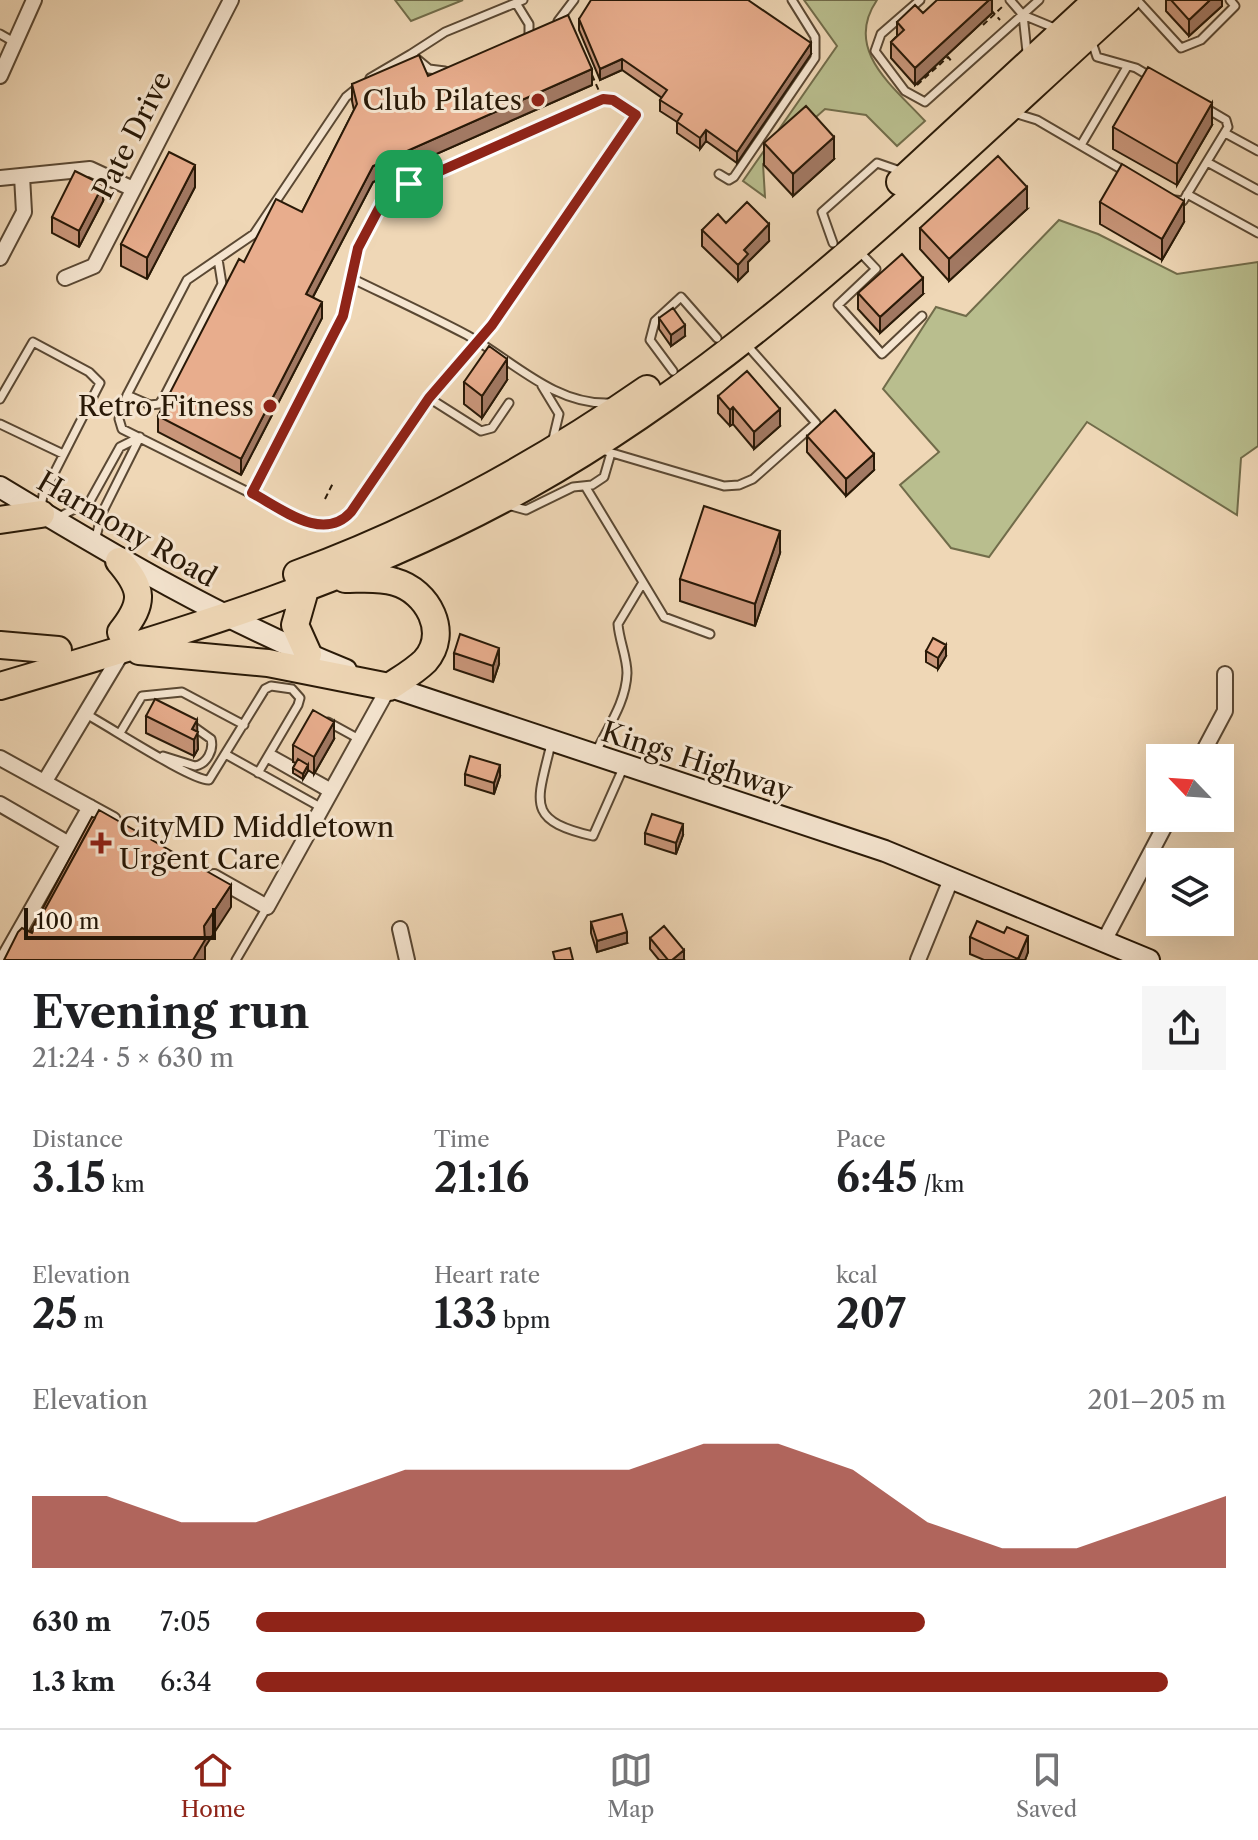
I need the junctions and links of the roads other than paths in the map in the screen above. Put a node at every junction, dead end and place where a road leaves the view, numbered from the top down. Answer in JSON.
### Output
{"nodes":[{"id":1,"x":34,"y":0,"type":"edge"},
{"id":2,"x":231,"y":0,"type":"edge"},
{"id":3,"x":574,"y":0,"type":"edge"},
{"id":4,"x":792,"y":0,"type":"edge"},
{"id":5,"x":920,"y":0,"type":"edge"},
{"id":6,"x":1039,"y":0,"type":"edge"},
{"id":7,"x":1097,"y":0,"type":"edge"},
{"id":8,"x":1127,"y":0,"type":"edge"},
{"id":9,"x":1137,"y":0,"type":"edge"},
{"id":10,"x":1230,"y":0,"type":"edge"},
{"id":11,"x":519,"y":2,"type":"edge"},
{"id":12,"x":1007,"y":3,"type":"edge"},
{"id":13,"x":1023,"y":15,"type":"junction"},
{"id":14,"x":551,"y":27,"type":"edge"},
{"id":15,"x":1081,"y":28,"type":"junction"},
{"id":16,"x":540,"y":31,"type":"edge"},
{"id":17,"x":0,"y":34,"type":"edge"},
{"id":18,"x":529,"y":34,"type":"junction"},
{"id":19,"x":516,"y":40,"type":"edge"},
{"id":20,"x":14,"y":42,"type":"junction"},
{"id":21,"x":411,"y":54,"type":"junction"},
{"id":22,"x":460,"y":64,"type":"edge"},
{"id":23,"x":1025,"y":65,"type":"junction"},
{"id":24,"x":1127,"y":67,"type":"junction"},
{"id":25,"x":0,"y":76,"type":"edge"},
{"id":26,"x":1160,"y":82,"type":"edge"},
{"id":27,"x":1197,"y":102,"type":"edge"},
{"id":28,"x":1004,"y":111,"type":"junction"},
{"id":29,"x":1227,"y":130,"type":"junction"},
{"id":30,"x":1081,"y":145,"type":"junction"},
{"id":31,"x":1258,"y":151,"type":"edge"},
{"id":32,"x":1207,"y":162,"type":"junction"},
{"id":33,"x":719,"y":174,"type":"dead end"},
{"id":34,"x":22,"y":176,"type":"junction"},
{"id":35,"x":0,"y":178,"type":"edge"},
{"id":36,"x":1135,"y":178,"type":"edge"},
{"id":37,"x":133,"y":189,"type":"junction"},
{"id":38,"x":1258,"y":190,"type":"edge"},
{"id":39,"x":1161,"y":193,"type":"edge"},
{"id":40,"x":1185,"y":197,"type":"junction"},
{"id":41,"x":1258,"y":233,"type":"edge"},
{"id":42,"x":843,"y":244,"type":"junction"},
{"id":43,"x":0,"y":258,"type":"edge"},
{"id":44,"x":218,"y":259,"type":"junction"},
{"id":45,"x":65,"y":278,"type":"dead end"},
{"id":46,"x":351,"y":278,"type":"junction"},
{"id":47,"x":922,"y":316,"type":"dead end"},
{"id":48,"x":732,"y":337,"type":"junction"},
{"id":49,"x":479,"y":342,"type":"junction"},
{"id":50,"x":673,"y":371,"type":"junction"},
{"id":51,"x":541,"y":384,"type":"junction"},
{"id":52,"x":127,"y":395,"type":"junction"},
{"id":53,"x":429,"y":398,"type":"junction"},
{"id":54,"x":0,"y":399,"type":"edge"},
{"id":55,"x":631,"y":400,"type":"junction"},
{"id":56,"x":509,"y":403,"type":"dead end"},
{"id":57,"x":816,"y":423,"type":"junction"},
{"id":58,"x":0,"y":424,"type":"edge"},
{"id":59,"x":809,"y":429,"type":"junction"},
{"id":60,"x":826,"y":435,"type":"edge"},
{"id":61,"x":802,"y":436,"type":"junction"},
{"id":62,"x":140,"y":437,"type":"junction"},
{"id":63,"x":602,"y":450,"type":"junction"},
{"id":64,"x":63,"y":454,"type":"junction"},
{"id":65,"x":555,"y":472,"type":"junction"},
{"id":66,"x":585,"y":486,"type":"junction"},
{"id":67,"x":0,"y":487,"type":"edge"},
{"id":68,"x":252,"y":493,"type":"junction"},
{"id":69,"x":47,"y":517,"type":"junction"},
{"id":70,"x":0,"y":520,"type":"edge"},
{"id":71,"x":94,"y":547,"type":"junction"},
{"id":72,"x":119,"y":561,"type":"junction"},
{"id":73,"x":334,"y":578,"type":"junction"},
{"id":74,"x":642,"y":584,"type":"junction"},
{"id":75,"x":305,"y":590,"type":"junction"},
{"id":76,"x":216,"y":612,"type":"junction"},
{"id":77,"x":710,"y":634,"type":"dead end"},
{"id":78,"x":122,"y":641,"type":"junction"},
{"id":79,"x":0,"y":645,"type":"edge"},
{"id":80,"x":58,"y":650,"type":"junction"},
{"id":81,"x":308,"y":654,"type":"junction"},
{"id":82,"x":0,"y":668,"type":"edge"},
{"id":83,"x":1225,"y":674,"type":"dead end"},
{"id":84,"x":0,"y":686,"type":"edge"},
{"id":85,"x":389,"y":687,"type":"junction"},
{"id":86,"x":147,"y":694,"type":"junction"},
{"id":87,"x":298,"y":705,"type":"junction"},
{"id":88,"x":164,"y":707,"type":"edge"},
{"id":89,"x":311,"y":712,"type":"edge"},
{"id":90,"x":84,"y":713,"type":"junction"},
{"id":91,"x":182,"y":719,"type":"edge"},
{"id":92,"x":323,"y":719,"type":"edge"},
{"id":93,"x":244,"y":725,"type":"junction"},
{"id":94,"x":120,"y":733,"type":"junction"},
{"id":95,"x":360,"y":739,"type":"junction"},
{"id":96,"x":552,"y":742,"type":"junction"},
{"id":97,"x":1207,"y":744,"type":"edge"},
{"id":98,"x":161,"y":755,"type":"junction"},
{"id":99,"x":227,"y":755,"type":"junction"},
{"id":100,"x":269,"y":756,"type":"junction"},
{"id":101,"x":594,"y":756,"type":"junction"},
{"id":102,"x":2,"y":763,"type":"edge"},
{"id":103,"x":624,"y":766,"type":"junction"},
{"id":104,"x":258,"y":773,"type":"junction"},
{"id":105,"x":45,"y":781,"type":"junction"},
{"id":106,"x":331,"y":791,"type":"junction"},
{"id":107,"x":0,"y":804,"type":"edge"},
{"id":108,"x":90,"y":807,"type":"junction"},
{"id":109,"x":322,"y":808,"type":"junction"},
{"id":110,"x":131,"y":830,"type":"edge"},
{"id":111,"x":1162,"y":832,"type":"edge"},
{"id":112,"x":69,"y":844,"type":"junction"},
{"id":113,"x":203,"y":871,"type":"edge"},
{"id":114,"x":952,"y":877,"type":"junction"},
{"id":115,"x":267,"y":907,"type":"junction"},
{"id":116,"x":400,"y":929,"type":"dead end"},
{"id":117,"x":1104,"y":941,"type":"junction"},
{"id":118,"x":3,"y":960,"type":"edge"},
{"id":119,"x":236,"y":960,"type":"edge"},
{"id":120,"x":407,"y":960,"type":"edge"},
{"id":121,"x":918,"y":960,"type":"edge"},
{"id":122,"x":1149,"y":960,"type":"edge"}],
"edges":[{"from":1,"to":20,"type":"street"},
{"from":2,"to":37,"type":"street","name":"Pate Drive"},
{"from":3,"to":14,"type":"lane"},
{"from":4,"to":33,"type":"lane"},
{"from":5,"to":13,"type":"lane"},
{"from":6,"to":13,"type":"lane"},
{"from":7,"to":15,"type":"highway"},
{"from":8,"to":15,"type":"highway"},
{"from":9,"to":10,"type":"lane"},
{"from":11,"to":18,"type":"lane"},
{"from":11,"to":21,"type":"lane"},
{"from":12,"to":13,"type":"lane"},
{"from":13,"to":15,"type":"lane"},
{"from":13,"to":23,"type":"lane"},
{"from":15,"to":23,"type":"highway"},
{"from":15,"to":24,"type":"lane"},
{"from":15,"to":28,"type":"highway"},
{"from":16,"to":18,"type":"lane"},
{"from":17,"to":20,"type":"lane"},
{"from":18,"to":19,"type":"lane"},
{"from":20,"to":25,"type":"street"},
{"from":21,"to":22,"type":"lane"},
{"from":21,"to":44,"type":"lane"},
{"from":23,"to":42,"type":"highway"},
{"from":24,"to":26,"type":"lane"},
{"from":24,"to":30,"type":"lane"},
{"from":27,"to":29,"type":"lane"},
{"from":28,"to":30,"type":"lane"},
{"from":28,"to":42,"type":"highway"},
{"from":29,"to":31,"type":"lane"},
{"from":29,"to":32,"type":"lane"},
{"from":30,"to":36,"type":"lane"},
{"from":32,"to":38,"type":"lane"},
{"from":32,"to":40,"type":"lane"},
{"from":34,"to":35,"type":"street"},
{"from":34,"to":37,"type":"street"},
{"from":34,"to":43,"type":"street"},
{"from":37,"to":45,"type":"street","name":"Pate Drive"},
{"from":39,"to":40,"type":"lane"},
{"from":40,"to":41,"type":"lane"},
{"from":42,"to":47,"type":"lane"},
{"from":42,"to":48,"type":"highway"},
{"from":44,"to":52,"type":"lane"},
{"from":44,"to":52,"type":"lane"},
{"from":46,"to":49,"type":"lane"},
{"from":46,"to":49,"type":"lane"},
{"from":46,"to":68,"type":"lane"},
{"from":48,"to":50,"type":"highway"},
{"from":48,"to":50,"type":"lane"},
{"from":48,"to":57,"type":"lane"},
{"from":48,"to":63,"type":"highway"},
{"from":49,"to":51,"type":"lane"},
{"from":49,"to":53,"type":"lane"},
{"from":50,"to":55,"type":"highway"},
{"from":51,"to":55,"type":"lane"},
{"from":51,"to":65,"type":"lane"},
{"from":52,"to":62,"type":"lane"},
{"from":53,"to":56,"type":"lane"},
{"from":53,"to":68,"type":"lane"},
{"from":54,"to":64,"type":"lane"},
{"from":55,"to":65,"type":"highway"},
{"from":57,"to":59,"type":"lane"},
{"from":57,"to":60,"type":"lane"},
{"from":58,"to":64,"type":"lane"},
{"from":59,"to":61,"type":"lane"},
{"from":59,"to":61,"type":"lane"},
{"from":61,"to":63,"type":"lane"},
{"from":62,"to":68,"type":"lane"},
{"from":62,"to":69,"type":"lane"},
{"from":62,"to":71,"type":"lane"},
{"from":63,"to":65,"type":"highway"},
{"from":63,"to":66,"type":"lane"},
{"from":64,"to":69,"type":"lane"},
{"from":65,"to":66,"type":"lane"},
{"from":65,"to":73,"type":"highway"},
{"from":65,"to":76,"type":"highway"},
{"from":66,"to":74,"type":"lane"},
{"from":67,"to":69,"type":"street","name":"Harmony Road"},
{"from":69,"to":70,"type":"highway"},
{"from":69,"to":71,"type":"street","name":"Harmony Road"},
{"from":71,"to":72,"type":"street","name":"Harmony Road"},
{"from":72,"to":76,"type":"street","name":"Harmony Road"},
{"from":72,"to":78,"type":"highway"},
{"from":73,"to":75,"type":"highway"},
{"from":73,"to":85,"type":"highway"},
{"from":74,"to":77,"type":"lane"},
{"from":74,"to":101,"type":"lane"},
{"from":75,"to":76,"type":"highway"},
{"from":75,"to":81,"type":"highway"},
{"from":76,"to":78,"type":"highway"},
{"from":76,"to":81,"type":"street","name":"Kings Highway"},
{"from":78,"to":80,"type":"highway"},
{"from":78,"to":84,"type":"highway"},
{"from":78,"to":85,"type":"highway"},
{"from":78,"to":90,"type":"street"},
{"from":79,"to":80,"type":"highway"},
{"from":80,"to":82,"type":"highway"},
{"from":81,"to":85,"type":"street","name":"Kings Highway"},
{"from":83,"to":97,"type":"street"},
{"from":85,"to":95,"type":"street"},
{"from":85,"to":96,"type":"street","name":"Kings Highway"},
{"from":86,"to":88,"type":"lane"},
{"from":86,"to":93,"type":"lane"},
{"from":86,"to":94,"type":"lane"},
{"from":87,"to":89,"type":"lane"},
{"from":87,"to":93,"type":"lane"},
{"from":87,"to":100,"type":"lane"},
{"from":90,"to":94,"type":"lane"},
{"from":90,"to":105,"type":"street"},
{"from":91,"to":98,"type":"lane"},
{"from":92,"to":95,"type":"lane"},
{"from":93,"to":99,"type":"lane"},
{"from":94,"to":98,"type":"lane"},
{"from":95,"to":106,"type":"street"},
{"from":96,"to":101,"type":"street","name":"Kings Highway"},
{"from":96,"to":103,"type":"lane"},
{"from":98,"to":99,"type":"lane"},
{"from":99,"to":104,"type":"lane"},
{"from":100,"to":104,"type":"lane"},
{"from":100,"to":106,"type":"lane"},
{"from":101,"to":103,"type":"street","name":"Kings Highway"},
{"from":102,"to":105,"type":"street"},
{"from":103,"to":114,"type":"street","name":"Kings Highway"},
{"from":104,"to":109,"type":"lane"},
{"from":105,"to":108,"type":"street"},
{"from":106,"to":109,"type":"street"},
{"from":107,"to":112,"type":"street"},
{"from":108,"to":110,"type":"street"},
{"from":108,"to":112,"type":"street"},
{"from":109,"to":115,"type":"street"},
{"from":111,"to":117,"type":"street"},
{"from":112,"to":118,"type":"street"},
{"from":113,"to":115,"type":"street"},
{"from":114,"to":117,"type":"street","name":"Kings Highway"},
{"from":114,"to":121,"type":"street"},
{"from":115,"to":119,"type":"lane"},
{"from":116,"to":120,"type":"street"},
{"from":117,"to":122,"type":"street","name":"Kings Highway"}]}
